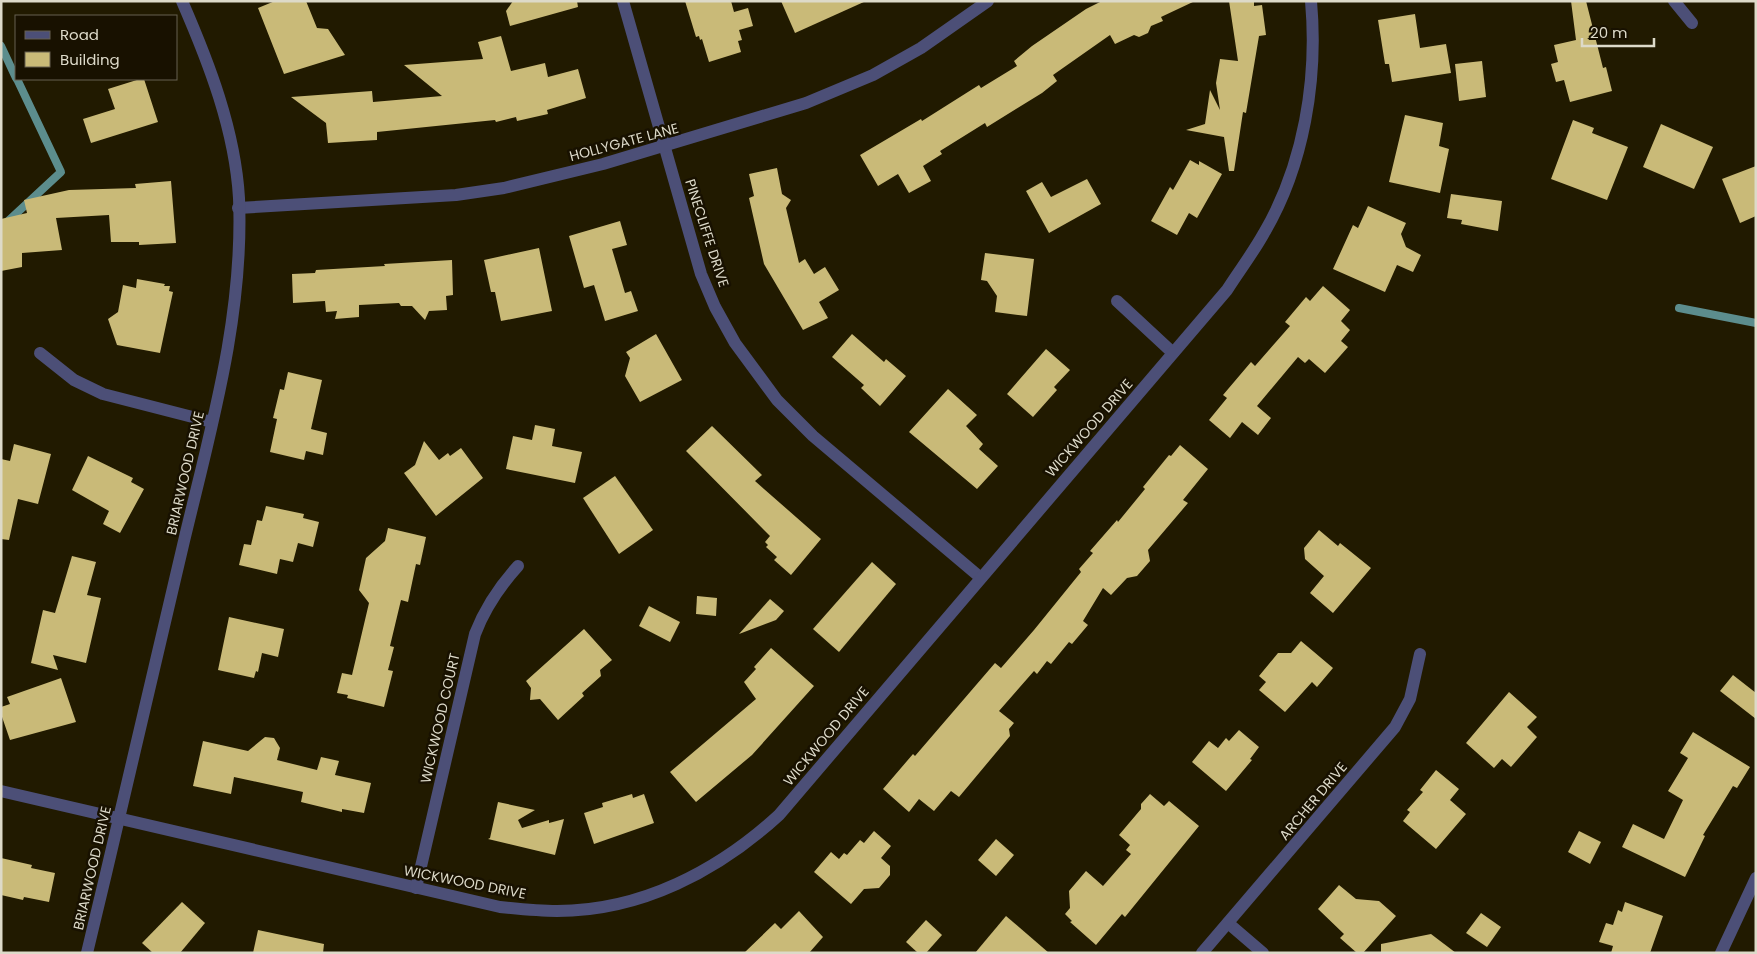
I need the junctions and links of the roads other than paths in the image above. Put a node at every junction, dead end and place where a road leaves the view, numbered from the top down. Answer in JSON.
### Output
{"nodes":[{"id":1,"x":182,"y":1,"type":"edge"},
{"id":2,"x":623,"y":1,"type":"edge"},
{"id":3,"x":988,"y":1,"type":"edge"},
{"id":4,"x":1312,"y":1,"type":"edge"},
{"id":5,"x":1674,"y":1,"type":"edge"},
{"id":6,"x":1692,"y":23,"type":"dead end"},
{"id":7,"x":664,"y":147,"type":"junction"},
{"id":8,"x":238,"y":208,"type":"junction"},
{"id":9,"x":1117,"y":301,"type":"dead end"},
{"id":10,"x":40,"y":352,"type":"dead end"},
{"id":11,"x":1173,"y":353,"type":"junction"},
{"id":12,"x":212,"y":422,"type":"junction"},
{"id":13,"x":518,"y":566,"type":"dead end"},
{"id":14,"x":981,"y":578,"type":"junction"},
{"id":15,"x":1420,"y":654,"type":"dead end"},
{"id":16,"x":1,"y":791,"type":"edge"},
{"id":17,"x":119,"y":819,"type":"junction"},
{"id":18,"x":1756,"y":878,"type":"edge"},
{"id":19,"x":416,"y":888,"type":"junction"},
{"id":20,"x":1228,"y":923,"type":"junction"},
{"id":21,"x":87,"y":953,"type":"edge"},
{"id":22,"x":1202,"y":953,"type":"edge"},
{"id":23,"x":1264,"y":953,"type":"edge"},
{"id":24,"x":1721,"y":953,"type":"edge"}],
"edges":[{"from":1,"to":8,"type":"street","name":"BRIARWOOD DRIVE"},
{"from":2,"to":7,"type":"street","name":"PINECLIFFE DRIVE"},
{"from":3,"to":7,"type":"street","name":"HOLLYGATE LANE"},
{"from":4,"to":11,"type":"street","name":"WICKWOOD DRIVE"},
{"from":5,"to":6,"type":"street"},
{"from":7,"to":8,"type":"street","name":"HOLLYGATE LANE"},
{"from":7,"to":14,"type":"street","name":"PINECLIFFE DRIVE"},
{"from":8,"to":12,"type":"street","name":"BRIARWOOD DRIVE"},
{"from":9,"to":11,"type":"street"},
{"from":10,"to":12,"type":"street"},
{"from":11,"to":14,"type":"street","name":"WICKWOOD DRIVE"},
{"from":12,"to":17,"type":"street","name":"BRIARWOOD DRIVE"},
{"from":13,"to":19,"type":"street","name":"WICKWOOD COURT"},
{"from":14,"to":19,"type":"street","name":"WICKWOOD DRIVE"},
{"from":15,"to":20,"type":"street","name":"ARCHER DRIVE"},
{"from":16,"to":17,"type":"street","name":"WICKWOOD DRIVE"},
{"from":17,"to":19,"type":"street","name":"WICKWOOD DRIVE"},
{"from":17,"to":21,"type":"street","name":"BRIARWOOD DRIVE"},
{"from":18,"to":24,"type":"street"},
{"from":20,"to":22,"type":"street","name":"ARCHER DRIVE"},
{"from":20,"to":23,"type":"street"}]}
